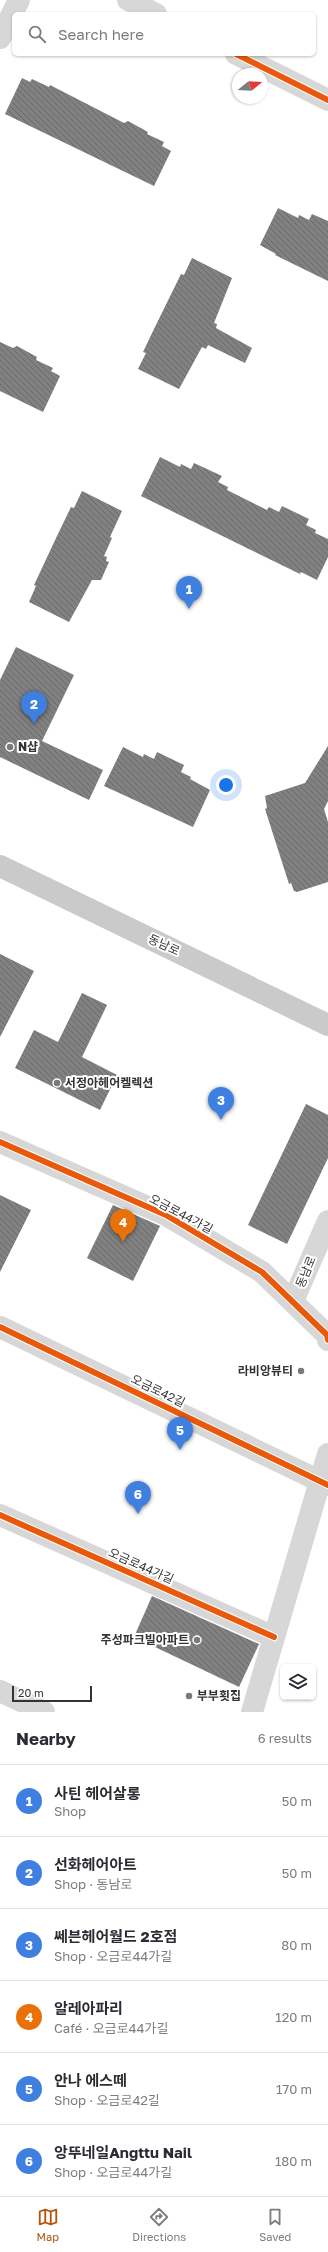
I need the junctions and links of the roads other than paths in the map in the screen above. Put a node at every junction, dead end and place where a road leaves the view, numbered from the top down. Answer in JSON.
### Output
{"nodes":[{"id":1,"x":19,"y":0,"type":"edge"},
{"id":2,"x":128,"y":0,"type":"edge"},
{"id":3,"x":13,"y":12,"type":"edge"},
{"id":4,"x":152,"y":12,"type":"edge"},
{"id":5,"x":12,"y":14,"type":"edge"},
{"id":6,"x":0,"y":38,"type":"edge"},
{"id":7,"x":240,"y":56,"type":"edge"},
{"id":8,"x":328,"y":100,"type":"edge"},
{"id":9,"x":0,"y":866,"type":"edge"},
{"id":10,"x":328,"y":1025,"type":"edge"},
{"id":11,"x":0,"y":1142,"type":"edge"},
{"id":12,"x":328,"y":1220,"type":"edge"},
{"id":13,"x":293,"y":1301,"type":"junction"},
{"id":14,"x":0,"y":1327,"type":"edge"},
{"id":15,"x":328,"y":1340,"type":"edge"},
{"id":16,"x":328,"y":1454,"type":"edge"},
{"id":17,"x":324,"y":1483,"type":"edge"},
{"id":18,"x":0,"y":1515,"type":"edge"},
{"id":19,"x":274,"y":1637,"type":"junction"},
{"id":20,"x":0,"y":1691,"type":"edge"},
{"id":21,"x":44,"y":1712,"type":"edge"},
{"id":22,"x":252,"y":1712,"type":"edge"}],
"edges":[{"from":1,"to":3,"type":"street"},
{"from":2,"to":4,"type":"street"},
{"from":5,"to":6,"type":"street"},
{"from":7,"to":8,"type":"street"},
{"from":9,"to":10,"type":"main road","name":"동남로"},
{"from":11,"to":13,"type":"street","name":"오금로44가길"},
{"from":12,"to":13,"type":"street","name":"동남로"},
{"from":13,"to":15,"type":"street","name":"오금로44가길"},
{"from":14,"to":17,"type":"street","name":"오금로42길"},
{"from":16,"to":17,"type":"street"},
{"from":17,"to":19,"type":"street"},
{"from":18,"to":19,"type":"street","name":"오금로44가길"},
{"from":19,"to":22,"type":"street"},
{"from":20,"to":21,"type":"street"}]}
